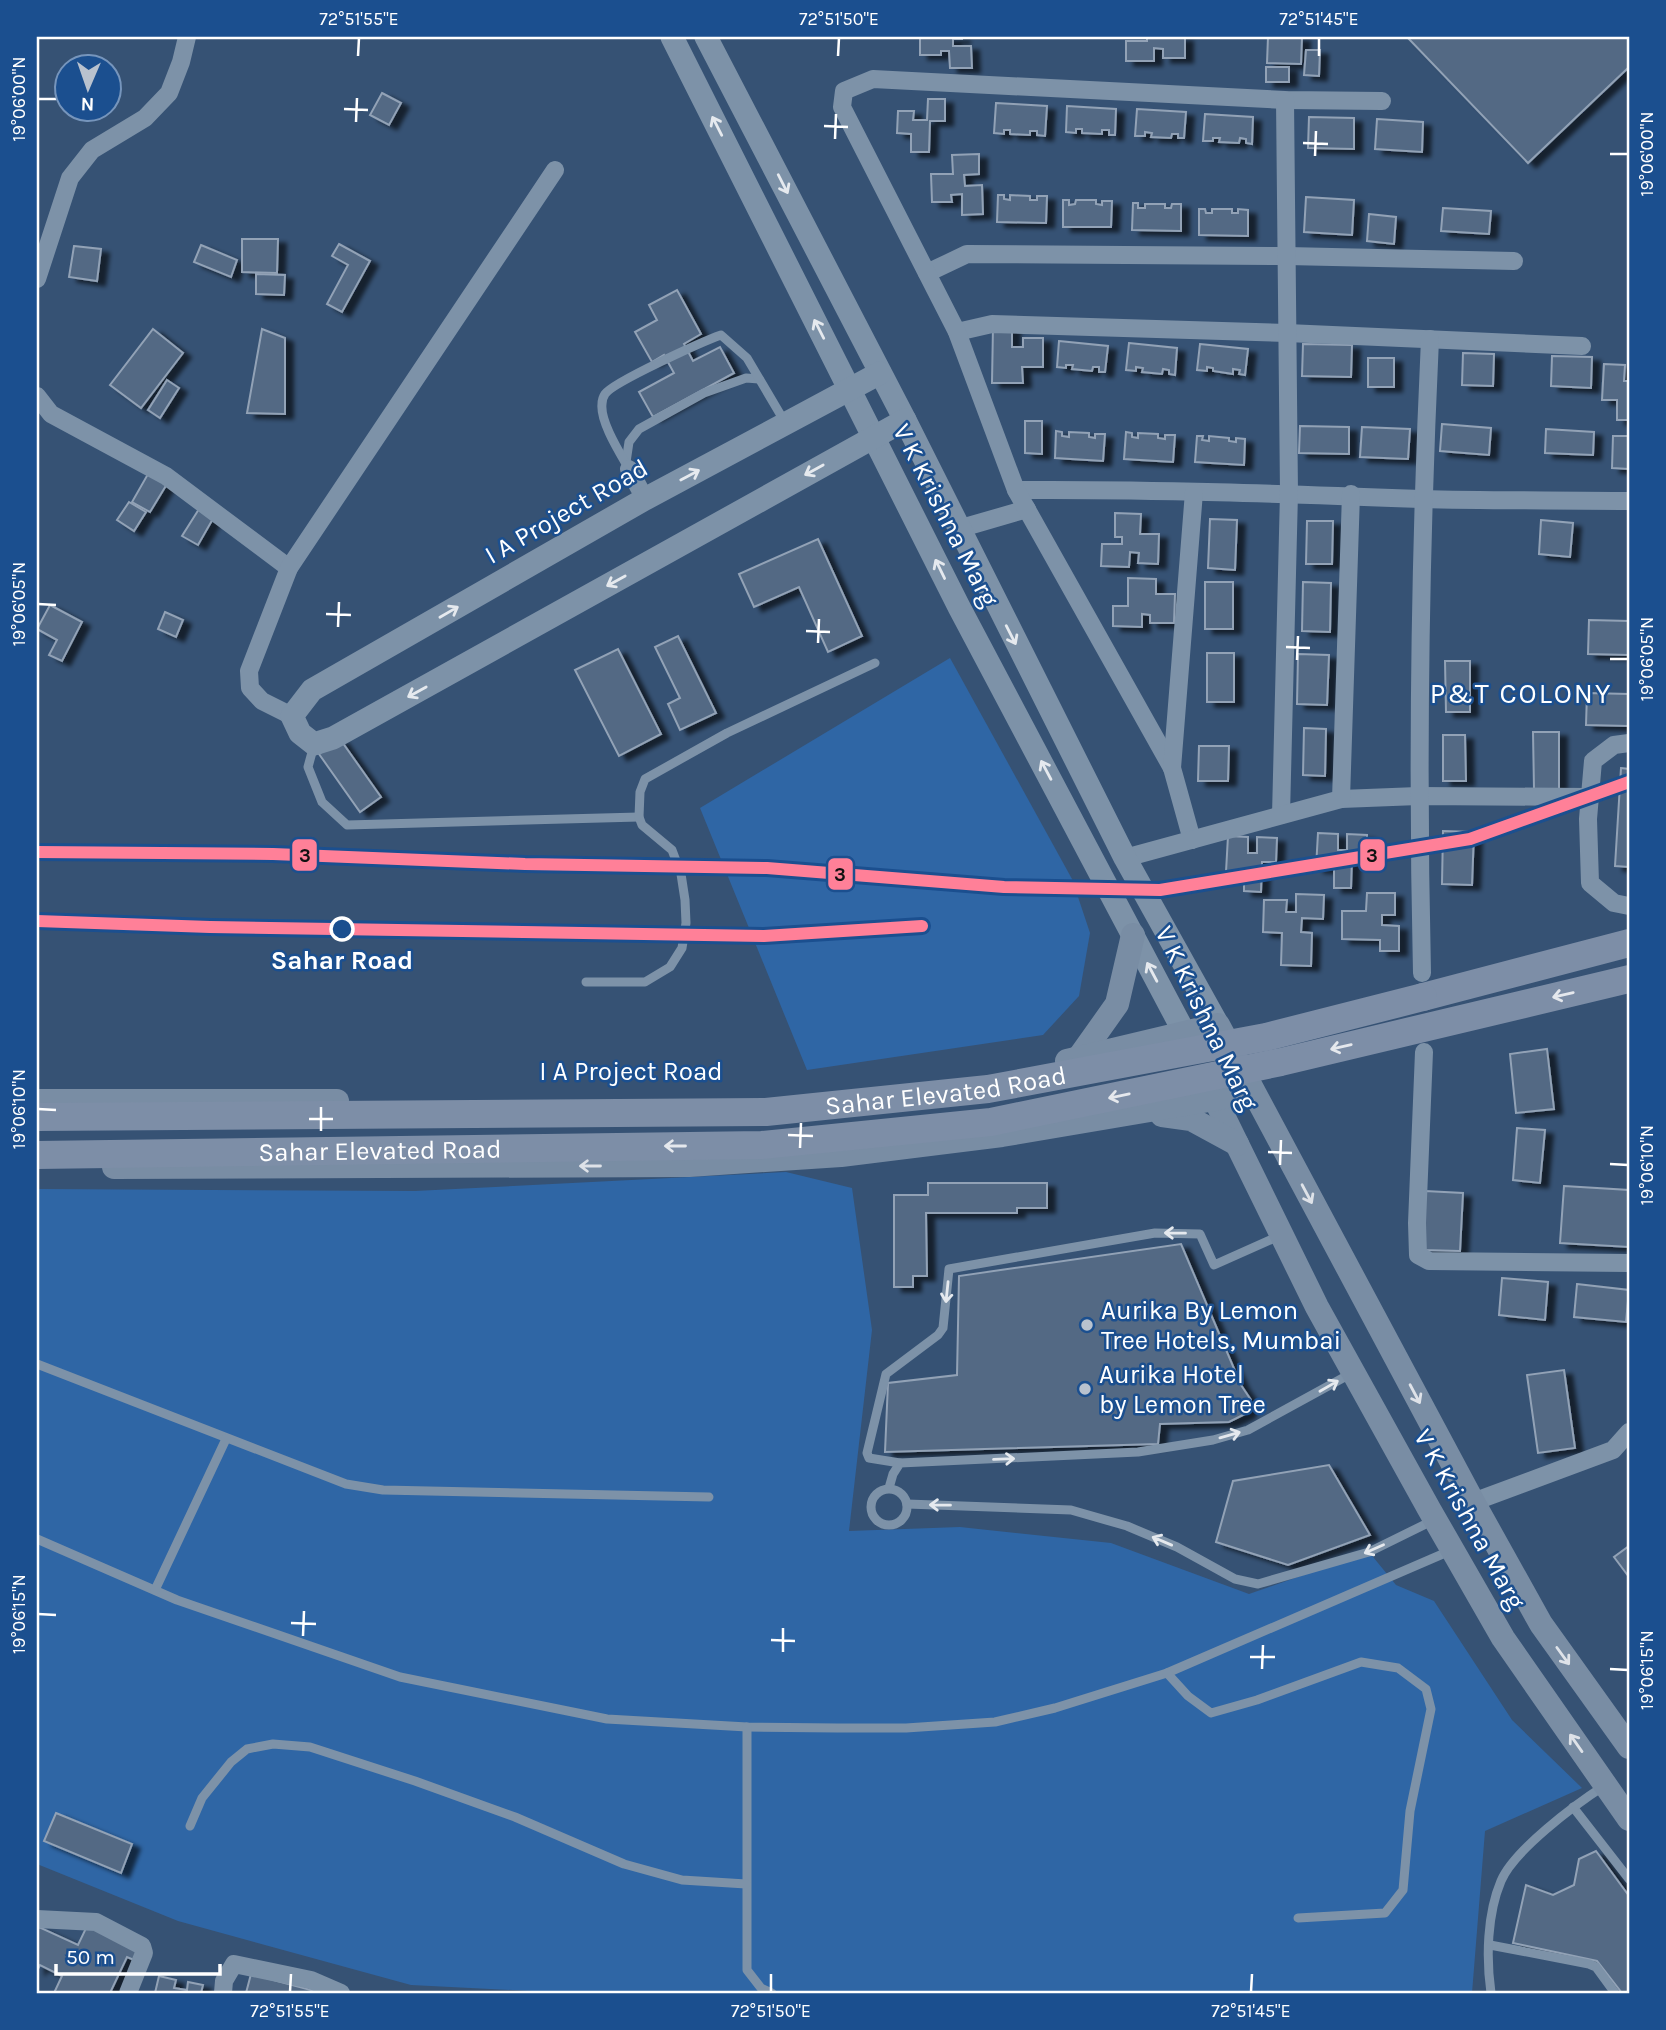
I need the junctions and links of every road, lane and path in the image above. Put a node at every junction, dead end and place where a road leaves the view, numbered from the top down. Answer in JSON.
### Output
{"nodes":[{"id":1,"x":187,"y":37,"type":"edge"},
{"id":2,"x":672,"y":37,"type":"edge"},
{"id":3,"x":706,"y":37,"type":"edge"},
{"id":4,"x":1285,"y":100,"type":"junction"},
{"id":5,"x":1382,"y":101,"type":"dead end"},
{"id":6,"x":555,"y":170,"type":"dead end"},
{"id":7,"x":1287,"y":256,"type":"junction"},
{"id":8,"x":1514,"y":261,"type":"dead end"},
{"id":9,"x":38,"y":273,"type":"edge"},
{"id":10,"x":927,"y":273,"type":"junction"},
{"id":11,"x":957,"y":332,"type":"junction"},
{"id":12,"x":1287,"y":333,"type":"junction"},
{"id":13,"x":1430,"y":339,"type":"junction"},
{"id":14,"x":1581,"y":346,"type":"dead end"},
{"id":15,"x":880,"y":373,"type":"junction"},
{"id":16,"x":759,"y":379,"type":"junction"},
{"id":17,"x":850,"y":390,"type":"junction"},
{"id":18,"x":37,"y":396,"type":"edge"},
{"id":19,"x":905,"y":420,"type":"junction"},
{"id":20,"x":786,"y":425,"type":"junction"},
{"id":21,"x":874,"y":437,"type":"junction"},
{"id":22,"x":627,"y":465,"type":"junction"},
{"id":23,"x":1016,"y":490,"type":"junction"},
{"id":24,"x":1194,"y":492,"type":"junction"},
{"id":25,"x":1289,"y":493,"type":"junction"},
{"id":26,"x":1351,"y":494,"type":"junction"},
{"id":27,"x":645,"y":499,"type":"junction"},
{"id":28,"x":1422,"y":499,"type":"junction"},
{"id":29,"x":1629,"y":501,"type":"edge"},
{"id":30,"x":1027,"y":509,"type":"junction"},
{"id":31,"x":958,"y":529,"type":"junction"},
{"id":32,"x":289,"y":568,"type":"junction"},
{"id":33,"x":876,"y":663,"type":"dead end"},
{"id":34,"x":292,"y":716,"type":"junction"},
{"id":35,"x":1629,"y":743,"type":"edge"},
{"id":36,"x":314,"y":744,"type":"junction"},
{"id":37,"x":1172,"y":768,"type":"junction"},
{"id":38,"x":1418,"y":796,"type":"junction"},
{"id":39,"x":1590,"y":797,"type":"junction"},
{"id":40,"x":1341,"y":799,"type":"junction"},
{"id":41,"x":1281,"y":815,"type":"junction"},
{"id":42,"x":639,"y":817,"type":"junction"},
{"id":43,"x":1192,"y":840,"type":"junction"},
{"id":44,"x":1111,"y":863,"type":"junction"},
{"id":45,"x":1629,"y":906,"type":"edge"},
{"id":46,"x":1133,"y":935,"type":"junction"},
{"id":47,"x":1629,"y":943,"type":"edge"},
{"id":48,"x":1422,"y":973,"type":"dead end"},
{"id":49,"x":1629,"y":979,"type":"edge"},
{"id":50,"x":586,"y":982,"type":"dead end"},
{"id":51,"x":1218,"y":1024,"type":"junction"},
{"id":52,"x":1184,"y":1032,"type":"junction"},
{"id":53,"x":1424,"y":1052,"type":"dead end"},
{"id":54,"x":1079,"y":1059,"type":"junction"},
{"id":55,"x":1251,"y":1090,"type":"junction"},
{"id":56,"x":1215,"y":1099,"type":"junction"},
{"id":57,"x":37,"y":1101,"type":"edge"},
{"id":58,"x":1144,"y":1112,"type":"junction"},
{"id":59,"x":37,"y":1117,"type":"edge"},
{"id":60,"x":1237,"y":1144,"type":"junction"},
{"id":61,"x":37,"y":1155,"type":"edge"},
{"id":62,"x":37,"y":1167,"type":"edge"},
{"id":63,"x":1281,"y":1235,"type":"junction"},
{"id":64,"x":1629,"y":1263,"type":"edge"},
{"id":65,"x":37,"y":1364,"type":"edge"},
{"id":66,"x":1353,"y":1372,"type":"junction"},
{"id":67,"x":1629,"y":1432,"type":"edge"},
{"id":68,"x":226,"y":1439,"type":"junction"},
{"id":69,"x":900,"y":1463,"type":"junction"},
{"id":70,"x":889,"y":1488,"type":"junction"},
{"id":71,"x":709,"y":1497,"type":"dead end"},
{"id":72,"x":1473,"y":1502,"type":"junction"},
{"id":73,"x":907,"y":1504,"type":"junction"},
{"id":74,"x":1436,"y":1519,"type":"junction"},
{"id":75,"x":37,"y":1539,"type":"edge"},
{"id":76,"x":1453,"y":1549,"type":"junction"},
{"id":77,"x":155,"y":1590,"type":"junction"},
{"id":78,"x":1541,"y":1624,"type":"junction"},
{"id":79,"x":1507,"y":1643,"type":"junction"},
{"id":80,"x":1167,"y":1674,"type":"junction"},
{"id":81,"x":747,"y":1727,"type":"junction"},
{"id":82,"x":1629,"y":1747,"type":"edge"},
{"id":83,"x":1606,"y":1785,"type":"junction"},
{"id":84,"x":1573,"y":1807,"type":"junction"},
{"id":85,"x":1629,"y":1819,"type":"edge"},
{"id":86,"x":190,"y":1826,"type":"dead end"},
{"id":87,"x":1629,"y":1880,"type":"edge"},
{"id":88,"x":746,"y":1884,"type":"junction"},
{"id":89,"x":1298,"y":1918,"type":"dead end"},
{"id":90,"x":37,"y":1919,"type":"edge"},
{"id":91,"x":1490,"y":1945,"type":"junction"},
{"id":92,"x":128,"y":1993,"type":"edge"},
{"id":93,"x":223,"y":1993,"type":"edge"},
{"id":94,"x":341,"y":1993,"type":"edge"},
{"id":95,"x":772,"y":1993,"type":"edge"},
{"id":96,"x":1491,"y":1993,"type":"edge"},
{"id":97,"x":1615,"y":1993,"type":"edge"}],
"edges":[{"from":1,"to":9,"type":"street"},
{"from":17,"to":2,"type":"street","name":"V K Krishna Marg","one_way":true},
{"from":3,"to":15,"type":"street","name":"V K Krishna Marg","one_way":true},
{"from":4,"to":5,"type":"street"},
{"from":4,"to":7,"type":"street"},
{"from":4,"to":10,"type":"street"},
{"from":6,"to":32,"type":"street"},
{"from":7,"to":8,"type":"street"},
{"from":7,"to":10,"type":"street"},
{"from":7,"to":12,"type":"street"},
{"from":10,"to":11,"type":"street"},
{"from":11,"to":12,"type":"street"},
{"from":11,"to":23,"type":"street"},
{"from":12,"to":13,"type":"street"},
{"from":12,"to":25,"type":"street"},
{"from":13,"to":14,"type":"street"},
{"from":13,"to":28,"type":"street"},
{"from":15,"to":17,"type":"street","name":"I A Project Road"},
{"from":15,"to":19,"type":"street","name":"V K Krishna Marg"},
{"from":16,"to":20,"type":"lane"},
{"from":16,"to":22,"type":"lane"},
{"from":16,"to":22,"type":"lane"},
{"from":17,"to":20,"type":"street","name":"I A Project Road"},
{"from":17,"to":21,"type":"street","name":"V K Krishna Marg"},
{"from":18,"to":32,"type":"street"},
{"from":19,"to":21,"type":"street"},
{"from":19,"to":31,"type":"street","name":"V K Krishna Marg"},
{"from":27,"to":20,"type":"street","name":"I A Project Road","one_way":true},
{"from":21,"to":36,"type":"street","one_way":true},
{"from":44,"to":21,"type":"street","name":"V K Krishna Marg","one_way":true},
{"from":22,"to":27,"type":"street"},
{"from":23,"to":24,"type":"street"},
{"from":23,"to":30,"type":"street"},
{"from":24,"to":25,"type":"street"},
{"from":24,"to":37,"type":"street"},
{"from":25,"to":26,"type":"street"},
{"from":25,"to":41,"type":"street"},
{"from":26,"to":28,"type":"street"},
{"from":26,"to":40,"type":"street"},
{"from":34,"to":27,"type":"street","name":"I A Project Road","one_way":true},
{"from":28,"to":29,"type":"street"},
{"from":28,"to":38,"type":"street"},
{"from":30,"to":31,"type":"street"},
{"from":30,"to":37,"type":"street"},
{"from":31,"to":44,"type":"street","name":"V K Krishna Marg","one_way":true},
{"from":32,"to":34,"type":"street"},
{"from":33,"to":42,"type":"lane"},
{"from":34,"to":36,"type":"street"},
{"from":35,"to":39,"type":"street"},
{"from":36,"to":42,"type":"lane"},
{"from":37,"to":43,"type":"street"},
{"from":38,"to":39,"type":"street"},
{"from":38,"to":40,"type":"street"},
{"from":38,"to":48,"type":"street"},
{"from":39,"to":45,"type":"street"},
{"from":40,"to":41,"type":"street"},
{"from":41,"to":43,"type":"street"},
{"from":42,"to":50,"type":"lane"},
{"from":43,"to":44,"type":"street"},
{"from":44,"to":46,"type":"street","name":"V K Krishna Marg"},
{"from":44,"to":51,"type":"street","name":"V K Krishna Marg"},
{"from":52,"to":46,"type":"street","name":"V K Krishna Marg","one_way":true},
{"from":46,"to":54,"type":"main road"},
{"from":47,"to":59,"type":"main road","name":"Sahar Elevated Road","bridge":true},
{"from":49,"to":61,"type":"main road","name":"Sahar Elevated Road","one_way":true,"bridge":true},
{"from":51,"to":52,"type":"main road","name":"I A Project Road"},
{"from":51,"to":55,"type":"main road","name":"V K Krishna Marg"},
{"from":52,"to":54,"type":"main road","name":"I A Project Road"},
{"from":52,"to":56,"type":"main road","name":"V K Krishna Marg"},
{"from":53,"to":64,"type":"street"},
{"from":54,"to":57,"type":"main road","name":"I A Project Road"},
{"from":55,"to":56,"type":"main road"},
{"from":55,"to":72,"type":"main road","name":"V K Krishna Marg","one_way":true},
{"from":56,"to":58,"type":"main road"},
{"from":56,"to":60,"type":"main road","name":"V K Krishna Marg"},
{"from":58,"to":60,"type":"main road"},
{"from":58,"to":62,"type":"main road","one_way":true},
{"from":60,"to":63,"type":"main road","name":"V K Krishna Marg"},
{"from":63,"to":66,"type":"main road","name":"V K Krishna Marg"},
{"from":63,"to":69,"type":"lane","one_way":true},
{"from":65,"to":68,"type":"lane"},
{"from":69,"to":66,"type":"lane","one_way":true},
{"from":66,"to":74,"type":"main road","name":"V K Krishna Marg"},
{"from":67,"to":72,"type":"street"},
{"from":68,"to":71,"type":"lane"},
{"from":68,"to":77,"type":"lane"},
{"from":69,"to":70,"type":"lane"},
{"from":70,"to":73,"type":"lane"},
{"from":70,"to":73,"type":"lane"},
{"from":72,"to":78,"type":"main road","name":"V K Krishna Marg"},
{"from":74,"to":73,"type":"lane","one_way":true},
{"from":74,"to":76,"type":"main road","name":"V K Krishna Marg"},
{"from":75,"to":77,"type":"lane"},
{"from":76,"to":79,"type":"main road","name":"V K Krishna Marg"},
{"from":76,"to":80,"type":"lane"},
{"from":77,"to":81,"type":"lane"},
{"from":78,"to":79,"type":"main road"},
{"from":78,"to":82,"type":"main road","name":"V K Krishna Marg","one_way":true},
{"from":83,"to":79,"type":"main road","name":"V K Krishna Marg","one_way":true},
{"from":80,"to":81,"type":"lane"},
{"from":80,"to":89,"type":"lane"},
{"from":81,"to":88,"type":"lane"},
{"from":83,"to":84,"type":"lane"},
{"from":83,"to":85,"type":"main road","name":"V K Krishna Marg"},
{"from":84,"to":87,"type":"lane"},
{"from":84,"to":91,"type":"lane"},
{"from":86,"to":88,"type":"lane"},
{"from":88,"to":95,"type":"lane"},
{"from":90,"to":92,"type":"street"},
{"from":91,"to":96,"type":"lane"},
{"from":91,"to":97,"type":"lane"},
{"from":93,"to":94,"type":"street"}]}
